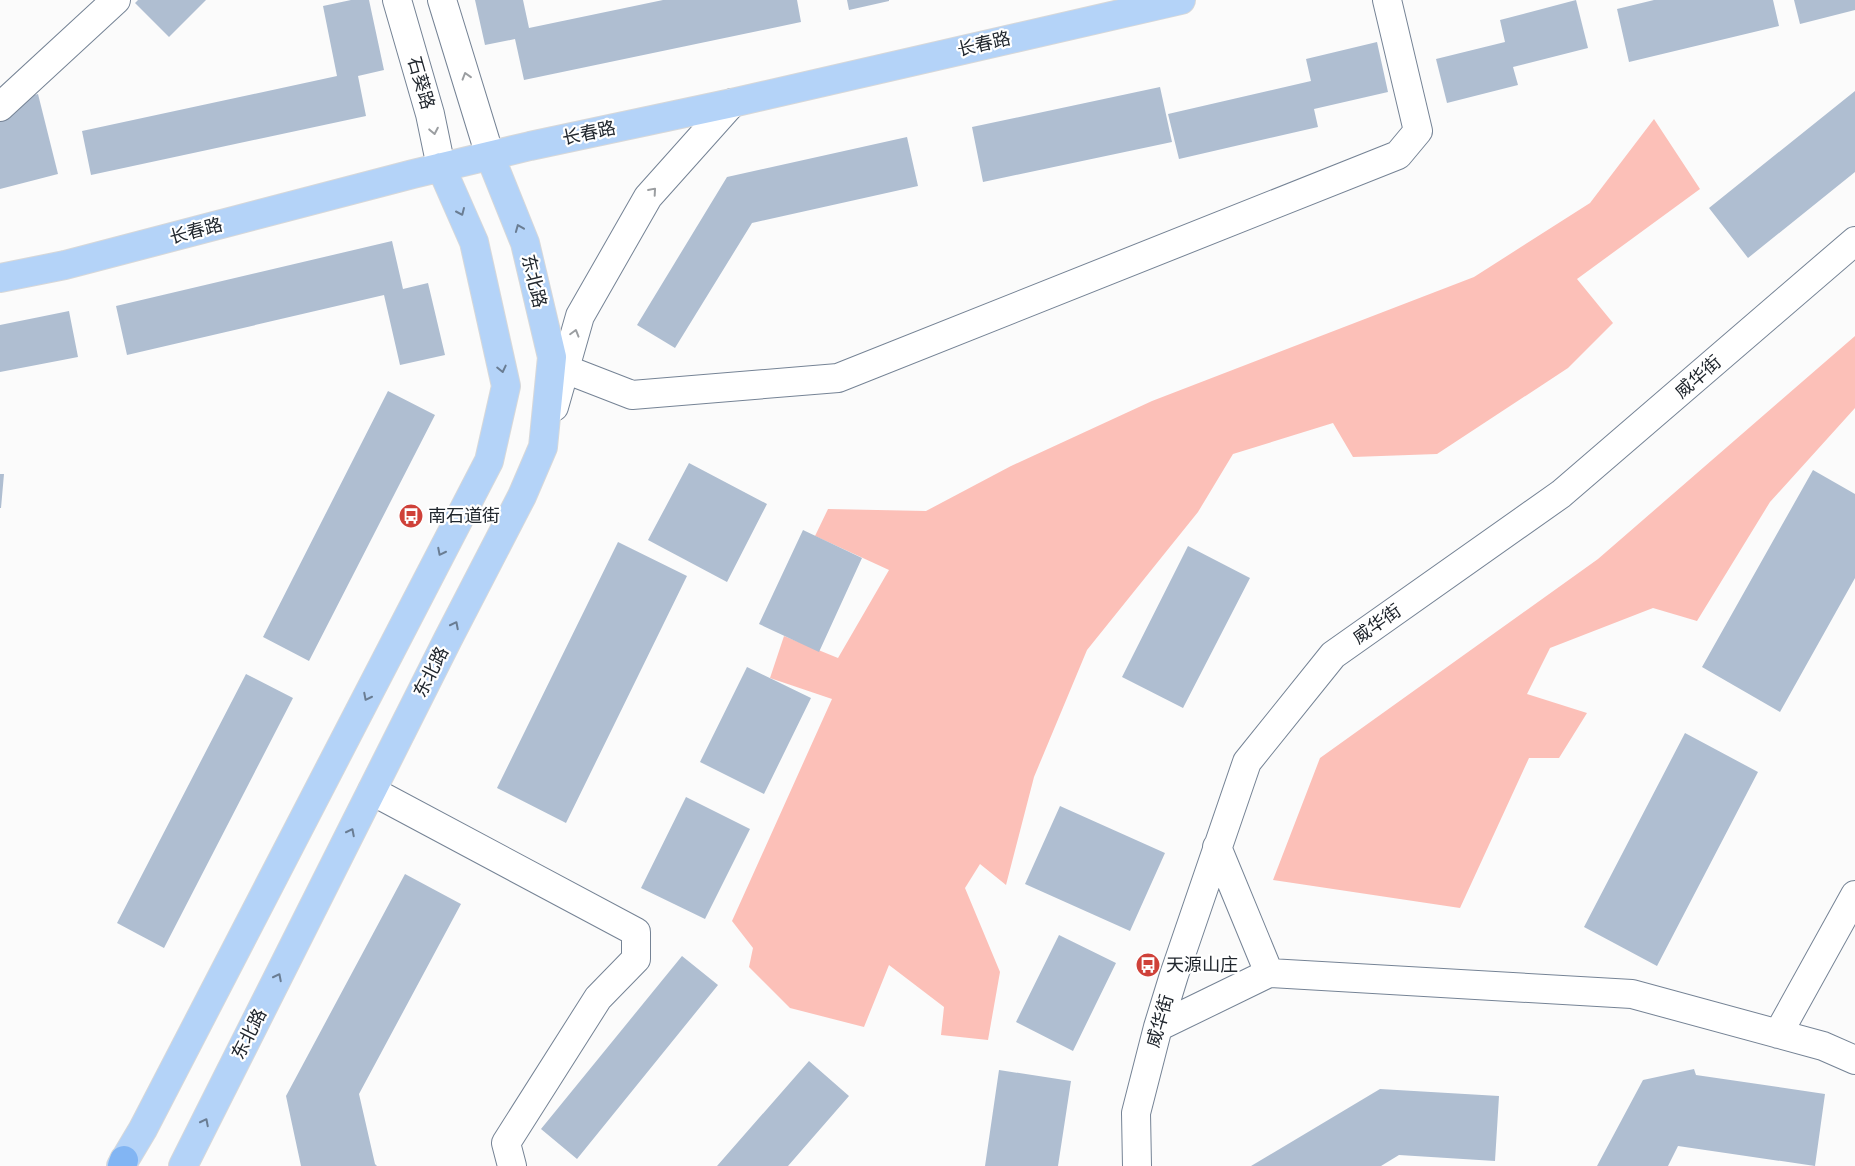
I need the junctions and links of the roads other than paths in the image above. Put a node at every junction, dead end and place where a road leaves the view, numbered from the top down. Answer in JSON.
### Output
{"nodes":[{"id":1,"x":116,"y":0,"type":"edge"},
{"id":2,"x":397,"y":0,"type":"edge"},
{"id":3,"x":442,"y":0,"type":"edge"},
{"id":4,"x":1181,"y":0,"type":"edge"},
{"id":5,"x":1387,"y":0,"type":"edge"},
{"id":6,"x":1135,"y":5,"type":"edge"},
{"id":7,"x":732,"y":103,"type":"junction"},
{"id":8,"x":0,"y":107,"type":"edge"},
{"id":9,"x":490,"y":156,"type":"junction"},
{"id":10,"x":441,"y":168,"type":"junction"},
{"id":11,"x":1855,"y":242,"type":"edge"},
{"id":12,"x":0,"y":278,"type":"edge"},
{"id":13,"x":565,"y":369,"type":"junction"},
{"id":14,"x":543,"y":447,"type":"junction"},
{"id":15,"x":372,"y":791,"type":"junction"},
{"id":16,"x":1217,"y":847,"type":"junction"},
{"id":17,"x":1855,"y":895,"type":"edge"},
{"id":18,"x":1269,"y":973,"type":"junction"},
{"id":19,"x":1158,"y":1027,"type":"junction"},
{"id":20,"x":1778,"y":1034,"type":"junction"},
{"id":21,"x":1855,"y":1060,"type":"edge"},
{"id":22,"x":125,"y":1165,"type":"edge"},
{"id":23,"x":183,"y":1166,"type":"edge"},
{"id":24,"x":512,"y":1166,"type":"edge"},
{"id":25,"x":1137,"y":1166,"type":"edge"}],
"edges":[{"from":1,"to":8,"type":"street"},
{"from":2,"to":10,"type":"street","name":"石葵路","one_way":true},
{"from":9,"to":3,"type":"street","one_way":true},
{"from":4,"to":6,"type":"main road","name":"长春路"},
{"from":5,"to":13,"type":"street"},
{"from":6,"to":7,"type":"main road","name":"长春路"},
{"from":7,"to":9,"type":"main road","name":"长春路"},
{"from":13,"to":7,"type":"street","one_way":true},
{"from":9,"to":10,"type":"main road","name":"长春路"},
{"from":14,"to":9,"type":"main road","name":"东北路","one_way":true},
{"from":10,"to":12,"type":"main road","name":"长春路"},
{"from":10,"to":22,"type":"main road","one_way":true},
{"from":11,"to":16,"type":"street","name":"威华街"},
{"from":13,"to":14,"type":"street"},
{"from":15,"to":14,"type":"main road","name":"东北路","one_way":true},
{"from":23,"to":15,"type":"main road","name":"东北路","one_way":true},
{"from":15,"to":24,"type":"street"},
{"from":16,"to":18,"type":"street"},
{"from":16,"to":19,"type":"street","name":"威华街"},
{"from":17,"to":20,"type":"street"},
{"from":18,"to":19,"type":"street"},
{"from":18,"to":20,"type":"street"},
{"from":19,"to":25,"type":"street","name":"威华街"},
{"from":20,"to":21,"type":"street"}]}
